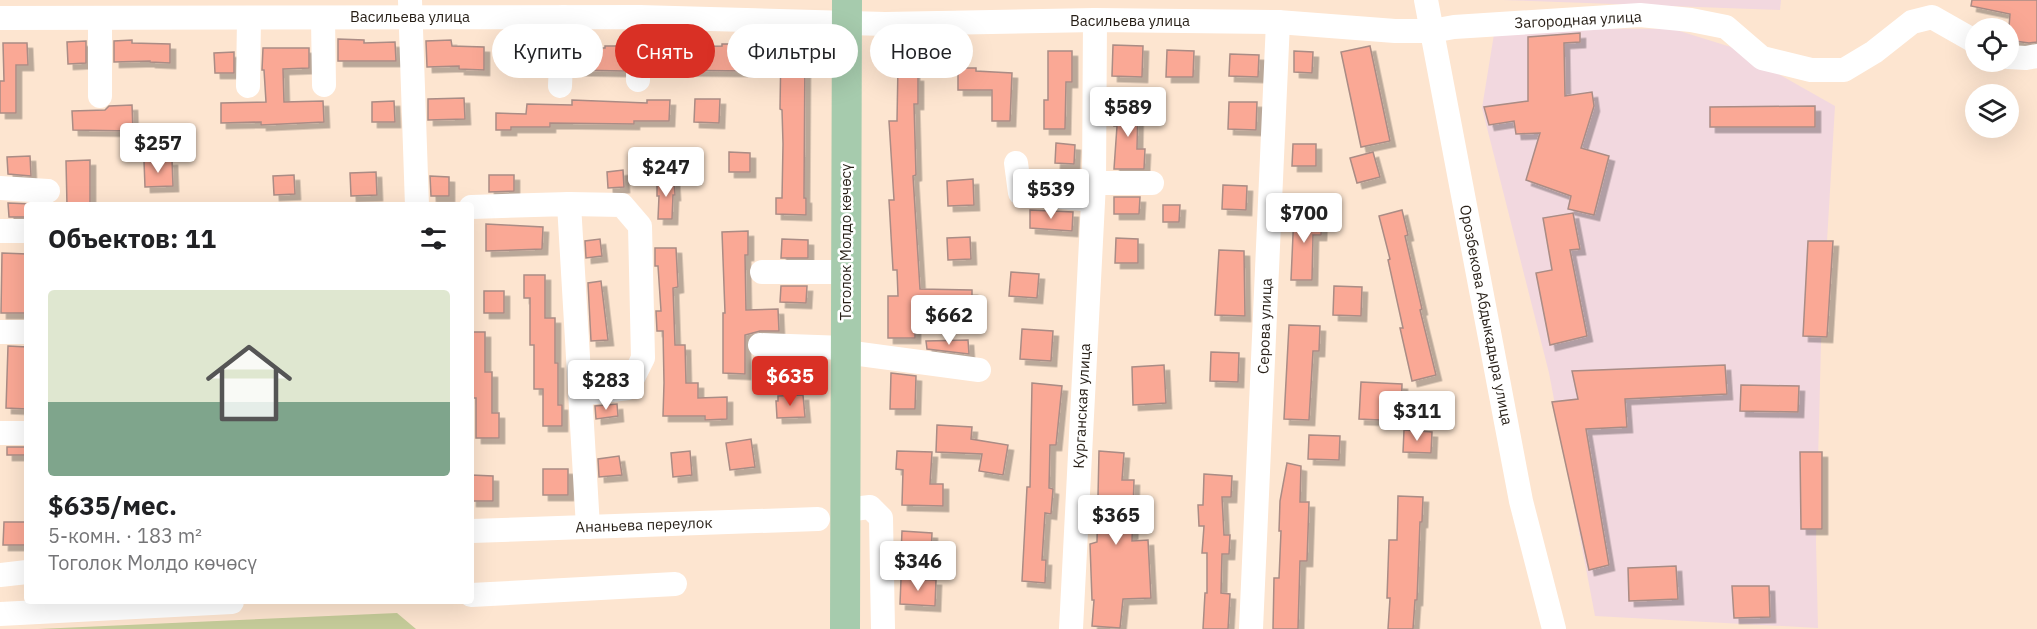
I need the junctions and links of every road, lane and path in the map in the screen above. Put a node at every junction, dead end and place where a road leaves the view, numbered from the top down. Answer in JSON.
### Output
{"nodes":[{"id":1,"x":1426,"y":0,"type":"edge"},
{"id":2,"x":410,"y":9,"type":"edge"},
{"id":3,"x":319,"y":12,"type":"edge"},
{"id":4,"x":848,"y":12,"type":"edge"},
{"id":5,"x":563,"y":17,"type":"junction"},
{"id":6,"x":639,"y":17,"type":"junction"},
{"id":7,"x":0,"y":18,"type":"edge"},
{"id":8,"x":100,"y":18,"type":"junction"},
{"id":9,"x":249,"y":18,"type":"junction"},
{"id":10,"x":1095,"y":20,"type":"junction"},
{"id":11,"x":1278,"y":22,"type":"junction"},
{"id":12,"x":1432,"y":31,"type":"junction"},
{"id":13,"x":1965,"y":36,"type":"edge"},
{"id":14,"x":2037,"y":56,"type":"edge"},
{"id":15,"x":2019,"y":58,"type":"edge"},
{"id":16,"x":638,"y":80,"type":"dead end"},
{"id":17,"x":324,"y":85,"type":"dead end"},
{"id":18,"x":248,"y":86,"type":"dead end"},
{"id":19,"x":560,"y":86,"type":"dead end"},
{"id":20,"x":100,"y":96,"type":"dead end"},
{"id":21,"x":1016,"y":163,"type":"dead end"},
{"id":22,"x":1152,"y":183,"type":"dead end"},
{"id":23,"x":0,"y":188,"type":"edge"},
{"id":24,"x":48,"y":190,"type":"dead end"},
{"id":25,"x":1094,"y":192,"type":"junction"},
{"id":26,"x":417,"y":202,"type":"edge"},
{"id":27,"x":569,"y":204,"type":"junction"},
{"id":28,"x":474,"y":207,"type":"edge"},
{"id":29,"x":0,"y":231,"type":"edge"},
{"id":30,"x":24,"y":231,"type":"edge"},
{"id":31,"x":762,"y":272,"type":"dead end"},
{"id":32,"x":846,"y":272,"type":"junction"},
{"id":33,"x":0,"y":332,"type":"edge"},
{"id":34,"x":24,"y":332,"type":"edge"},
{"id":35,"x":760,"y":345,"type":"dead end"},
{"id":36,"x":846,"y":350,"type":"junction"},
{"id":37,"x":979,"y":370,"type":"dead end"},
{"id":38,"x":580,"y":394,"type":"junction"},
{"id":39,"x":0,"y":433,"type":"edge"},
{"id":40,"x":24,"y":433,"type":"edge"},
{"id":41,"x":832,"y":515,"type":"junction"},
{"id":42,"x":588,"y":527,"type":"junction"},
{"id":43,"x":474,"y":531,"type":"edge"},
{"id":44,"x":24,"y":572,"type":"edge"},
{"id":45,"x":0,"y":575,"type":"edge"},
{"id":46,"x":675,"y":584,"type":"dead end"},
{"id":47,"x":474,"y":595,"type":"edge"},
{"id":48,"x":193,"y":604,"type":"edge"},
{"id":49,"x":0,"y":614,"type":"edge"},
{"id":50,"x":845,"y":629,"type":"edge"},
{"id":51,"x":883,"y":629,"type":"edge"},
{"id":52,"x":1071,"y":629,"type":"edge"},
{"id":53,"x":1251,"y":629,"type":"edge"},
{"id":54,"x":1554,"y":629,"type":"edge"}],
"edges":[{"from":1,"to":12,"type":"street","name":"Орозбекова Абдыкадыра улица"},
{"from":2,"to":3,"type":"street","name":"Васильева улица"},
{"from":2,"to":5,"type":"street","name":"Васильева улица"},
{"from":2,"to":26,"type":"street"},
{"from":3,"to":9,"type":"street","name":"Васильева улица"},
{"from":3,"to":17,"type":"street"},
{"from":4,"to":6,"type":"street","name":"Васильева улица"},
{"from":4,"to":10,"type":"street","name":"Васильева улица"},
{"from":4,"to":32,"type":"main road","name":"Тоголок Молдо көчөсү"},
{"from":5,"to":6,"type":"street","name":"Васильева улица"},
{"from":5,"to":19,"type":"street"},
{"from":6,"to":16,"type":"street"},
{"from":7,"to":8,"type":"street","name":"Васильева улица"},
{"from":8,"to":9,"type":"street","name":"Васильева улица"},
{"from":8,"to":20,"type":"street"},
{"from":9,"to":18,"type":"street"},
{"from":10,"to":11,"type":"street","name":"Васильева улица"},
{"from":10,"to":25,"type":"street","name":"Курганская улица"},
{"from":11,"to":12,"type":"street","name":"Васильева улица"},
{"from":11,"to":53,"type":"street","name":"Серова улица"},
{"from":12,"to":13,"type":"street","name":"Загородная улица"},
{"from":12,"to":54,"type":"street","name":"Орозбекова Абдыкадыра улица"},
{"from":14,"to":15,"type":"street"},
{"from":21,"to":25,"type":"street"},
{"from":22,"to":25,"type":"street"},
{"from":23,"to":24,"type":"street"},
{"from":25,"to":52,"type":"street","name":"Курганская улица"},
{"from":27,"to":28,"type":"street"},
{"from":27,"to":38,"type":"street"},
{"from":27,"to":38,"type":"street"},
{"from":29,"to":30,"type":"street"},
{"from":31,"to":32,"type":"street"},
{"from":32,"to":36,"type":"main road","name":"Тоголок Молдо көчөсү"},
{"from":33,"to":34,"type":"street"},
{"from":35,"to":36,"type":"street"},
{"from":36,"to":37,"type":"street"},
{"from":36,"to":41,"type":"main road","name":"Тоголок Молдо көчөсү"},
{"from":38,"to":42,"type":"street"},
{"from":39,"to":40,"type":"street"},
{"from":41,"to":42,"type":"street","name":"Ананьева переулок"},
{"from":41,"to":50,"type":"main road","name":"Тоголок Молдо көчөсү"},
{"from":41,"to":51,"type":"street","name":"Ананьева переулок"},
{"from":42,"to":43,"type":"street","name":"Ананьева переулок"},
{"from":44,"to":45,"type":"street"},
{"from":46,"to":47,"type":"street"},
{"from":48,"to":49,"type":"street"}]}
